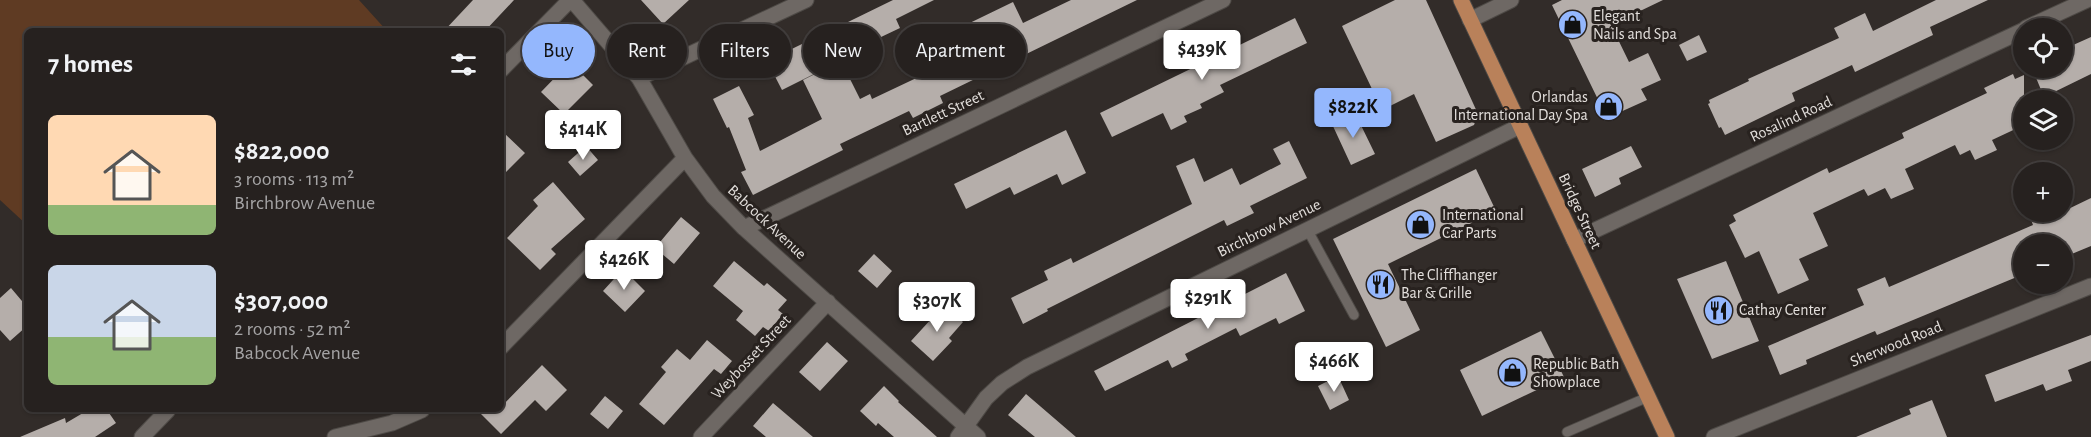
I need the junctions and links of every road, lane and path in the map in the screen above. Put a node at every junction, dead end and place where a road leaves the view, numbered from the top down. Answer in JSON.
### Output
{"nodes":[{"id":1,"x":571,"y":0,"type":"edge"},
{"id":2,"x":806,"y":0,"type":"edge"},
{"id":3,"x":1222,"y":0,"type":"edge"},
{"id":4,"x":1461,"y":0,"type":"edge"},
{"id":5,"x":1511,"y":0,"type":"edge"},
{"id":6,"x":2087,"y":0,"type":"edge"},
{"id":7,"x":2049,"y":18,"type":"edge"},
{"id":8,"x":1470,"y":20,"type":"junction"},
{"id":9,"x":2013,"y":35,"type":"edge"},
{"id":10,"x":607,"y":41,"type":"edge"},
{"id":11,"x":687,"y":56,"type":"edge"},
{"id":12,"x":504,"y":67,"type":"edge"},
{"id":13,"x":639,"y":78,"type":"edge"},
{"id":14,"x":1520,"y":126,"type":"junction"},
{"id":15,"x":684,"y":158,"type":"junction"},
{"id":16,"x":744,"y":228,"type":"junction"},
{"id":17,"x":1308,"y":229,"type":"junction"},
{"id":18,"x":1574,"y":240,"type":"junction"},
{"id":19,"x":2091,"y":286,"type":"edge"},
{"id":20,"x":828,"y":302,"type":"junction"},
{"id":21,"x":1354,"y":315,"type":"dead end"},
{"id":22,"x":504,"y":344,"type":"edge"},
{"id":23,"x":1648,"y":397,"type":"junction"},
{"id":24,"x":166,"y":412,"type":"edge"},
{"id":25,"x":417,"y":412,"type":"edge"},
{"id":26,"x":962,"y":431,"type":"edge"},
{"id":27,"x":1567,"y":432,"type":"dead end"},
{"id":28,"x":142,"y":437,"type":"edge"},
{"id":29,"x":335,"y":437,"type":"edge"},
{"id":30,"x":701,"y":437,"type":"edge"},
{"id":31,"x":978,"y":437,"type":"edge"},
{"id":32,"x":1667,"y":437,"type":"edge"},
{"id":33,"x":1714,"y":437,"type":"edge"}],
"edges":[{"from":1,"to":10,"type":"street","name":"Babcock Avenue"},
{"from":1,"to":12,"type":"street"},
{"from":2,"to":11,"type":"street"},
{"from":3,"to":16,"type":"street","name":"Bartlett Street"},
{"from":4,"to":8,"type":"main road","name":"Bridge Street"},
{"from":5,"to":8,"type":"street"},
{"from":6,"to":7,"type":"street","name":"Rosalind Road"},
{"from":8,"to":14,"type":"main road","name":"Bridge Street"},
{"from":9,"to":18,"type":"street","name":"Rosalind Road"},
{"from":13,"to":15,"type":"street","name":"Babcock Avenue"},
{"from":14,"to":17,"type":"street","name":"Birchbrow Avenue"},
{"from":14,"to":18,"type":"main road","name":"Bridge Street"},
{"from":15,"to":16,"type":"street","name":"Babcock Avenue"},
{"from":15,"to":22,"type":"street"},
{"from":16,"to":20,"type":"street","name":"Babcock Avenue"},
{"from":17,"to":21,"type":"lane"},
{"from":17,"to":26,"type":"street","name":"Birchbrow Avenue"},
{"from":18,"to":23,"type":"main road","name":"Bridge Street"},
{"from":19,"to":33,"type":"street","name":"Sherwood Road"},
{"from":20,"to":26,"type":"street","name":"Babcock Avenue"},
{"from":20,"to":30,"type":"street","name":"Weybosset Street"},
{"from":23,"to":27,"type":"lane"},
{"from":23,"to":32,"type":"main road","name":"Bridge Street"},
{"from":24,"to":28,"type":"street"},
{"from":25,"to":29,"type":"street"},
{"from":26,"to":31,"type":"street","name":"Babcock Avenue"}]}
